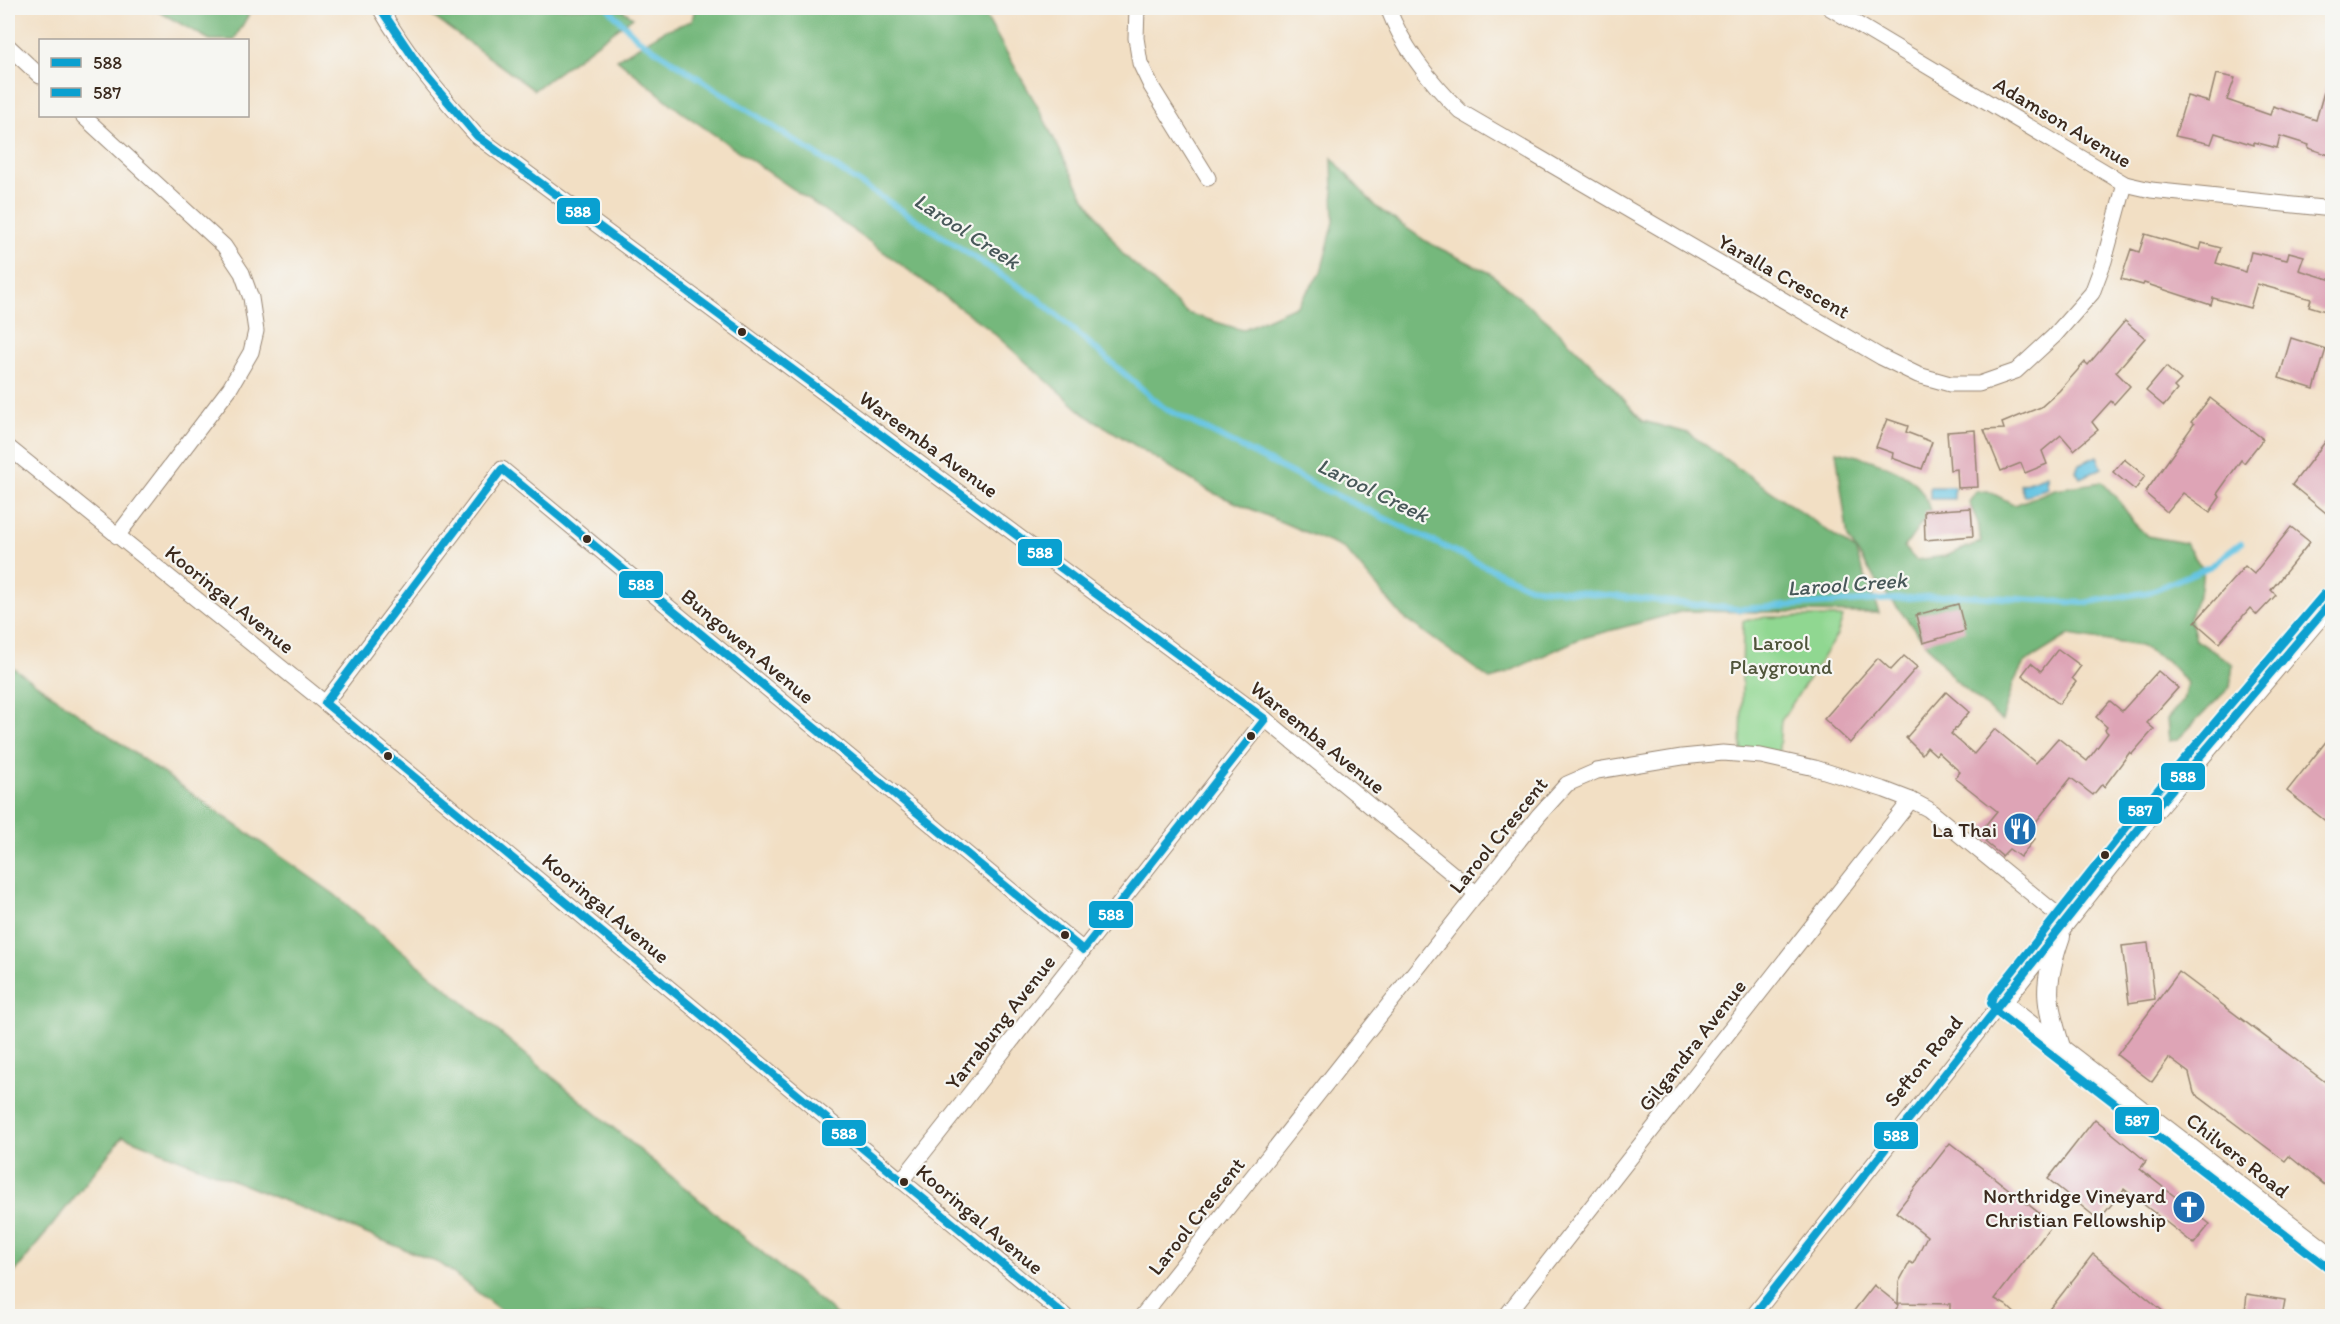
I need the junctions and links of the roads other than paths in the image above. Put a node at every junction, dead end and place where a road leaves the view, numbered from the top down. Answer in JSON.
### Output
{"nodes":[{"id":1,"x":381,"y":8,"type":"edge"},
{"id":2,"x":1137,"y":8,"type":"edge"},
{"id":3,"x":1388,"y":8,"type":"edge"},
{"id":4,"x":1830,"y":8,"type":"edge"},
{"id":5,"x":8,"y":46,"type":"edge"},
{"id":6,"x":39,"y":75,"type":"edge"},
{"id":7,"x":84,"y":117,"type":"edge"},
{"id":8,"x":1208,"y":178,"type":"dead end"},
{"id":9,"x":2125,"y":184,"type":"junction"},
{"id":10,"x":2332,"y":209,"type":"edge"},
{"id":11,"x":8,"y":447,"type":"edge"},
{"id":12,"x":117,"y":536,"type":"junction"},
{"id":13,"x":2332,"y":601,"type":"edge"},
{"id":14,"x":326,"y":703,"type":"junction"},
{"id":15,"x":1265,"y":719,"type":"junction"},
{"id":16,"x":1911,"y":800,"type":"junction"},
{"id":17,"x":1477,"y":894,"type":"junction"},
{"id":18,"x":2065,"y":921,"type":"junction"},
{"id":19,"x":1083,"y":950,"type":"junction"},
{"id":20,"x":2001,"y":1003,"type":"junction"},
{"id":21,"x":2061,"y":1050,"type":"junction"},
{"id":22,"x":901,"y":1181,"type":"junction"},
{"id":23,"x":2332,"y":1258,"type":"edge"},
{"id":24,"x":1065,"y":1317,"type":"edge"},
{"id":25,"x":1142,"y":1317,"type":"edge"},
{"id":26,"x":1506,"y":1317,"type":"edge"},
{"id":27,"x":1753,"y":1317,"type":"edge"}],
"edges":[{"from":1,"to":15,"type":"street","name":"Wareemba Avenue"},
{"from":2,"to":8,"type":"street"},
{"from":3,"to":9,"type":"street","name":"Yaralla Crescent"},
{"from":4,"to":9,"type":"street","name":"Adamson Avenue"},
{"from":5,"to":6,"type":"street"},
{"from":7,"to":12,"type":"street"},
{"from":9,"to":10,"type":"street","name":"Adamson Avenue"},
{"from":11,"to":12,"type":"street","name":"Kooringal Avenue"},
{"from":12,"to":14,"type":"street","name":"Kooringal Avenue"},
{"from":13,"to":18,"type":"street","name":"Sefton Road"},
{"from":14,"to":19,"type":"street","name":"Bungowen Avenue"},
{"from":14,"to":22,"type":"street","name":"Kooringal Avenue"},
{"from":15,"to":17,"type":"street","name":"Wareemba Avenue"},
{"from":15,"to":19,"type":"street","name":"Yarrabung Avenue"},
{"from":16,"to":17,"type":"street","name":"Larool Crescent"},
{"from":16,"to":18,"type":"street","name":"Larool Crescent"},
{"from":16,"to":26,"type":"street","name":"Gilgandra Avenue"},
{"from":17,"to":25,"type":"street","name":"Larool Crescent"},
{"from":18,"to":20,"type":"street","name":"Sefton Road"},
{"from":18,"to":21,"type":"street","name":"Sefton Road"},
{"from":19,"to":22,"type":"street","name":"Yarrabung Avenue"},
{"from":20,"to":21,"type":"street","name":"Chilvers Road"},
{"from":20,"to":27,"type":"street","name":"Sefton Road"},
{"from":21,"to":23,"type":"street","name":"Chilvers Road"},
{"from":22,"to":24,"type":"street","name":"Kooringal Avenue"}]}
